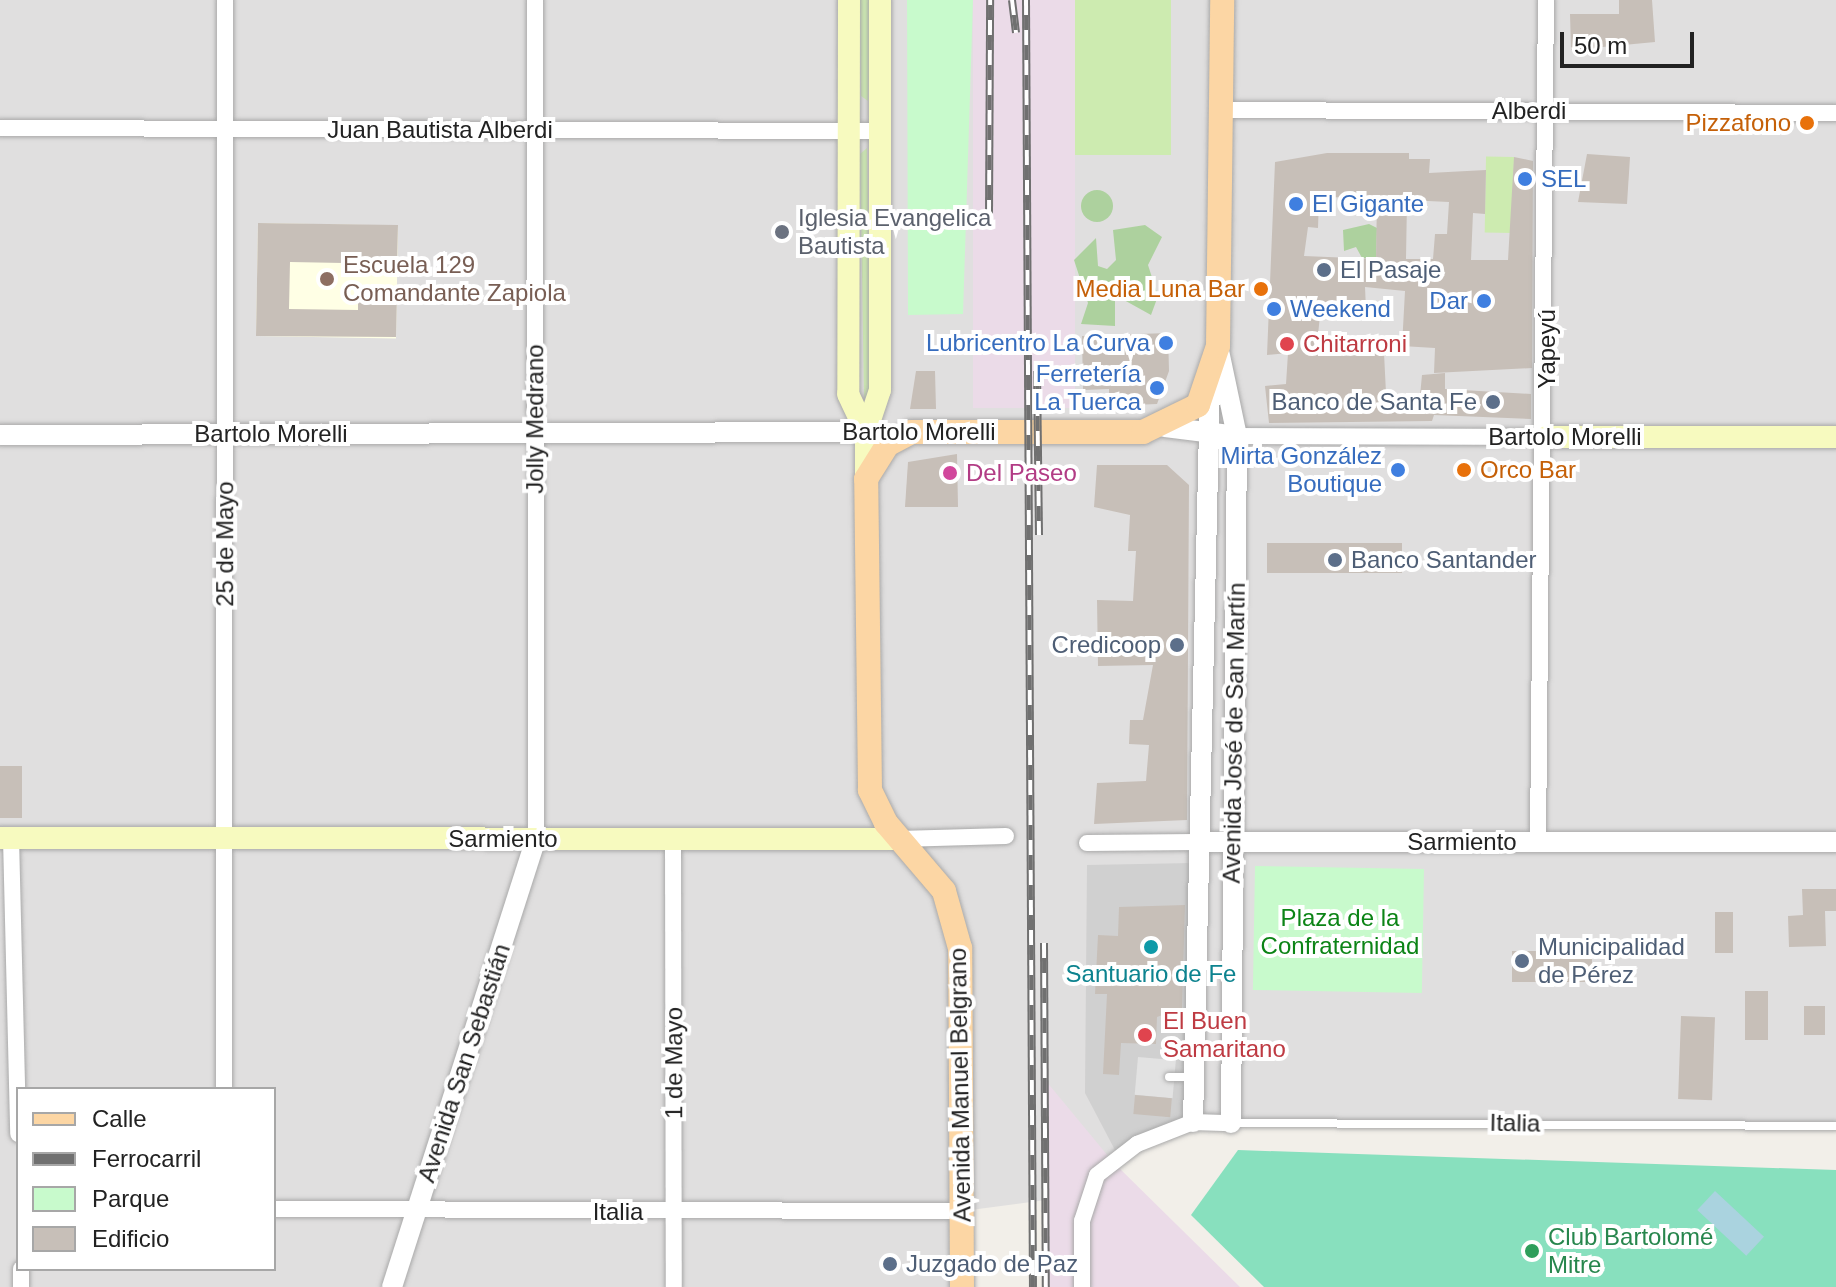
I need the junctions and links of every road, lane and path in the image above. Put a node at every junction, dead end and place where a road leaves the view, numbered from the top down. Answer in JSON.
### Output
{"nodes":[{"id":1,"x":225,"y":0,"type":"edge"},
{"id":2,"x":535,"y":0,"type":"edge"},
{"id":3,"x":849,"y":0,"type":"edge"},
{"id":4,"x":880,"y":0,"type":"edge"},
{"id":5,"x":1222,"y":0,"type":"edge"},
{"id":6,"x":1546,"y":0,"type":"edge"},
{"id":7,"x":1222,"y":110,"type":"junction"},
{"id":8,"x":1546,"y":111,"type":"junction"},
{"id":9,"x":1836,"y":113,"type":"edge"},
{"id":10,"x":0,"y":128,"type":"edge"},
{"id":11,"x":225,"y":129,"type":"junction"},
{"id":12,"x":535,"y":130,"type":"junction"},
{"id":13,"x":848,"y":130,"type":"junction"},
{"id":14,"x":880,"y":131,"type":"junction"},
{"id":15,"x":1218,"y":346,"type":"junction"},
{"id":16,"x":1210,"y":385,"type":"junction"},
{"id":17,"x":1165,"y":427,"type":"junction"},
{"id":18,"x":866,"y":432,"type":"junction"},
{"id":19,"x":911,"y":432,"type":"junction"},
{"id":20,"x":1206,"y":432,"type":"junction"},
{"id":21,"x":535,"y":433,"type":"junction"},
{"id":22,"x":225,"y":434,"type":"junction"},
{"id":23,"x":0,"y":435,"type":"edge"},
{"id":24,"x":1237,"y":436,"type":"junction"},
{"id":25,"x":1547,"y":437,"type":"junction"},
{"id":26,"x":1836,"y":437,"type":"edge"},
{"id":27,"x":866,"y":479,"type":"junction"},
{"id":28,"x":1006,"y":836,"type":"dead end"},
{"id":29,"x":6,"y":838,"type":"edge"},
{"id":30,"x":225,"y":838,"type":"junction"},
{"id":31,"x":536,"y":839,"type":"junction"},
{"id":32,"x":673,"y":839,"type":"junction"},
{"id":33,"x":899,"y":839,"type":"junction"},
{"id":34,"x":1232,"y":841,"type":"junction"},
{"id":35,"x":1196,"y":842,"type":"junction"},
{"id":36,"x":1538,"y":842,"type":"junction"},
{"id":37,"x":1836,"y":842,"type":"edge"},
{"id":38,"x":1087,"y":843,"type":"dead end"},
{"id":39,"x":1169,"y":1077,"type":"dead end"},
{"id":40,"x":1194,"y":1077,"type":"junction"},
{"id":41,"x":16,"y":1087,"type":"edge"},
{"id":42,"x":224,"y":1087,"type":"edge"},
{"id":43,"x":1193,"y":1122,"type":"junction"},
{"id":44,"x":1231,"y":1123,"type":"junction"},
{"id":45,"x":1836,"y":1126,"type":"edge"},
{"id":46,"x":276,"y":1209,"type":"edge"},
{"id":47,"x":417,"y":1210,"type":"junction"},
{"id":48,"x":963,"y":1211,"type":"junction"},
{"id":49,"x":674,"y":1212,"type":"junction"},
{"id":50,"x":392,"y":1287,"type":"edge"},
{"id":51,"x":674,"y":1287,"type":"edge"},
{"id":52,"x":962,"y":1287,"type":"edge"},
{"id":53,"x":1082,"y":1287,"type":"edge"}],
"edges":[{"from":1,"to":11,"type":"street","name":"25 de Mayo"},
{"from":2,"to":12,"type":"street","name":"Jolly Medrano"},
{"from":3,"to":13,"type":"main road","name":"Avenida Manuel Belgrano"},
{"from":4,"to":14,"type":"main road","name":"Avenida Manuel Belgrano"},
{"from":5,"to":7,"type":"main road","name":"Avenida José de San Martín"},
{"from":6,"to":8,"type":"street","name":"Yapeyú"},
{"from":7,"to":8,"type":"street","name":"Alberdi"},
{"from":7,"to":15,"type":"main road","name":"Avenida José de San Martín"},
{"from":8,"to":9,"type":"street","name":"Alberdi"},
{"from":8,"to":25,"type":"street","name":"Yapeyú"},
{"from":10,"to":11,"type":"street","name":"Juan Bautista Alberdi"},
{"from":11,"to":12,"type":"street","name":"Juan Bautista Alberdi"},
{"from":11,"to":22,"type":"street","name":"25 de Mayo"},
{"from":12,"to":13,"type":"street","name":"Juan Bautista Alberdi"},
{"from":12,"to":21,"type":"street","name":"Jolly Medrano"},
{"from":13,"to":14,"type":"street","name":"Juan Bautista Alberdi"},
{"from":13,"to":18,"type":"main road","name":"Avenida Manuel Belgrano"},
{"from":14,"to":18,"type":"main road","name":"Avenida Manuel Belgrano"},
{"from":15,"to":16,"type":"main road","name":"Avenida José de San Martín"},
{"from":15,"to":24,"type":"street","name":"Avenida José de San Martín"},
{"from":16,"to":17,"type":"main road"},
{"from":16,"to":20,"type":"street","name":"Avenida José de San Martín"},
{"from":17,"to":19,"type":"main road","name":"Bartolo Morelli"},
{"from":17,"to":20,"type":"street","name":"Bartolo Morelli"},
{"from":18,"to":19,"type":"main road","name":"Bartolo Morelli"},
{"from":18,"to":21,"type":"street","name":"Bartolo Morelli"},
{"from":18,"to":27,"type":"main road","name":"Avenida Manuel Belgrano"},
{"from":19,"to":27,"type":"main road"},
{"from":20,"to":24,"type":"street","name":"Bartolo Morelli"},
{"from":20,"to":35,"type":"street","name":"Avenida José de San Martín"},
{"from":21,"to":22,"type":"street","name":"Bartolo Morelli"},
{"from":21,"to":31,"type":"street","name":"Jolly Medrano"},
{"from":22,"to":23,"type":"street","name":"Bartolo Morelli"},
{"from":22,"to":30,"type":"street","name":"25 de Mayo"},
{"from":24,"to":25,"type":"street","name":"Bartolo Morelli"},
{"from":24,"to":34,"type":"street","name":"Avenida José de San Martín"},
{"from":25,"to":26,"type":"main road","name":"Bartolo Morelli"},
{"from":25,"to":36,"type":"street","name":"Yapeyú"},
{"from":27,"to":33,"type":"main road","name":"Avenida Manuel Belgrano"},
{"from":28,"to":33,"type":"street","name":"Sarmiento"},
{"from":29,"to":30,"type":"main road","name":"Sarmiento"},
{"from":29,"to":41,"type":"street"},
{"from":30,"to":31,"type":"main road","name":"Sarmiento"},
{"from":30,"to":42,"type":"street","name":"25 de Mayo"},
{"from":31,"to":32,"type":"main road","name":"Sarmiento"},
{"from":31,"to":47,"type":"street","name":"Avenida San Sebastián"},
{"from":32,"to":33,"type":"main road","name":"Sarmiento"},
{"from":32,"to":49,"type":"street","name":"1 de Mayo"},
{"from":33,"to":48,"type":"main road","name":"Avenida Manuel Belgrano"},
{"from":34,"to":35,"type":"street","name":"Sarmiento"},
{"from":34,"to":36,"type":"street","name":"Sarmiento"},
{"from":34,"to":44,"type":"street","name":"Avenida José de San Martín"},
{"from":35,"to":38,"type":"street","name":"Sarmiento"},
{"from":35,"to":40,"type":"street","name":"Avenida José de San Martín"},
{"from":36,"to":37,"type":"street","name":"Sarmiento"},
{"from":39,"to":40,"type":"lane"},
{"from":40,"to":43,"type":"street","name":"Avenida José de San Martín"},
{"from":43,"to":44,"type":"street","name":"Italia"},
{"from":43,"to":53,"type":"street"},
{"from":44,"to":45,"type":"lane","name":"Italia"},
{"from":46,"to":47,"type":"street","name":"Italia"},
{"from":47,"to":49,"type":"street","name":"Italia"},
{"from":47,"to":50,"type":"street","name":"Avenida San Sebastián"},
{"from":48,"to":49,"type":"street","name":"Italia"},
{"from":48,"to":52,"type":"main road","name":"Avenida Manuel Belgrano"},
{"from":49,"to":51,"type":"street","name":"1 de Mayo"}]}
